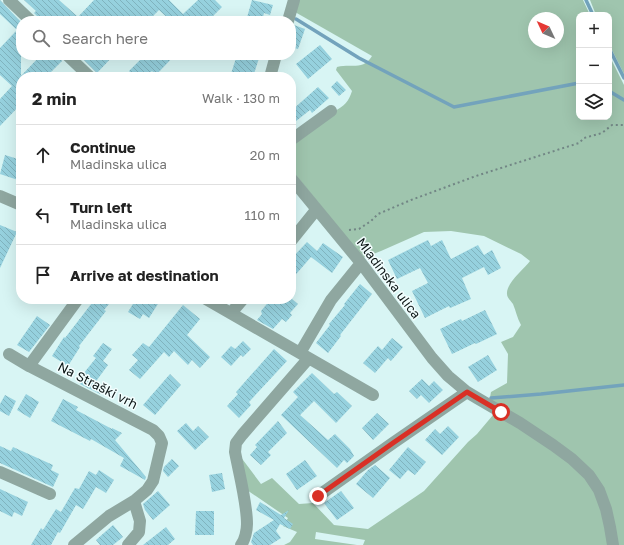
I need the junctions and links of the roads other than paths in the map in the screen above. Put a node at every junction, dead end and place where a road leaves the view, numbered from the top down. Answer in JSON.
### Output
{"nodes":[{"id":1,"x":9,"y":0,"type":"edge"},
{"id":2,"x":294,"y":0,"type":"edge"},
{"id":3,"x":26,"y":16,"type":"edge"},
{"id":4,"x":289,"y":16,"type":"edge"},
{"id":5,"x":72,"y":60,"type":"edge"},
{"id":6,"x":275,"y":60,"type":"edge"},
{"id":7,"x":85,"y":72,"type":"edge"},
{"id":8,"x":271,"y":72,"type":"edge"},
{"id":9,"x":332,"y":111,"type":"dead end"},
{"id":10,"x":296,"y":136,"type":"edge"},
{"id":11,"x":296,"y":184,"type":"edge"},
{"id":12,"x":0,"y":196,"type":"edge"},
{"id":13,"x":16,"y":202,"type":"edge"},
{"id":14,"x":316,"y":210,"type":"junction"},
{"id":15,"x":296,"y":235,"type":"edge"},
{"id":16,"x":361,"y":263,"type":"junction"},
{"id":17,"x":74,"y":304,"type":"edge"},
{"id":18,"x":215,"y":304,"type":"edge"},
{"id":19,"x":239,"y":304,"type":"edge"},
{"id":20,"x":231,"y":313,"type":"junction"},
{"id":21,"x":9,"y":354,"type":"dead end"},
{"id":22,"x":304,"y":356,"type":"junction"},
{"id":23,"x":29,"y":366,"type":"junction"},
{"id":24,"x":467,"y":392,"type":"junction"},
{"id":25,"x":373,"y":395,"type":"dead end"},
{"id":26,"x":0,"y":472,"type":"edge"},
{"id":27,"x":50,"y":494,"type":"dead end"},
{"id":28,"x":318,"y":496,"type":"dead end"},
{"id":29,"x":134,"y":501,"type":"junction"},
{"id":30,"x":74,"y":545,"type":"edge"},
{"id":31,"x":128,"y":545,"type":"edge"},
{"id":32,"x":241,"y":545,"type":"edge"},
{"id":33,"x":613,"y":545,"type":"edge"}],
"edges":[{"from":1,"to":3,"type":"street"},
{"from":2,"to":4,"type":"street"},
{"from":5,"to":7,"type":"street"},
{"from":6,"to":8,"type":"street"},
{"from":9,"to":10,"type":"street"},
{"from":11,"to":14,"type":"street","name":"Mladinska ulica"},
{"from":12,"to":13,"type":"street"},
{"from":14,"to":15,"type":"street"},
{"from":14,"to":16,"type":"street","name":"Mladinska ulica"},
{"from":16,"to":22,"type":"street"},
{"from":16,"to":24,"type":"street","name":"Mladinska ulica"},
{"from":17,"to":23,"type":"street"},
{"from":18,"to":20,"type":"street"},
{"from":19,"to":20,"type":"street"},
{"from":20,"to":22,"type":"street"},
{"from":21,"to":23,"type":"street","name":"Na Straški vrh"},
{"from":22,"to":25,"type":"street"},
{"from":22,"to":32,"type":"street"},
{"from":23,"to":29,"type":"street","name":"Na Straški vrh"},
{"from":24,"to":28,"type":"street"},
{"from":24,"to":33,"type":"street","name":"Mladinska ulica"},
{"from":26,"to":27,"type":"street"},
{"from":29,"to":30,"type":"street","name":"Na Straški vrh"},
{"from":29,"to":31,"type":"street"}]}
